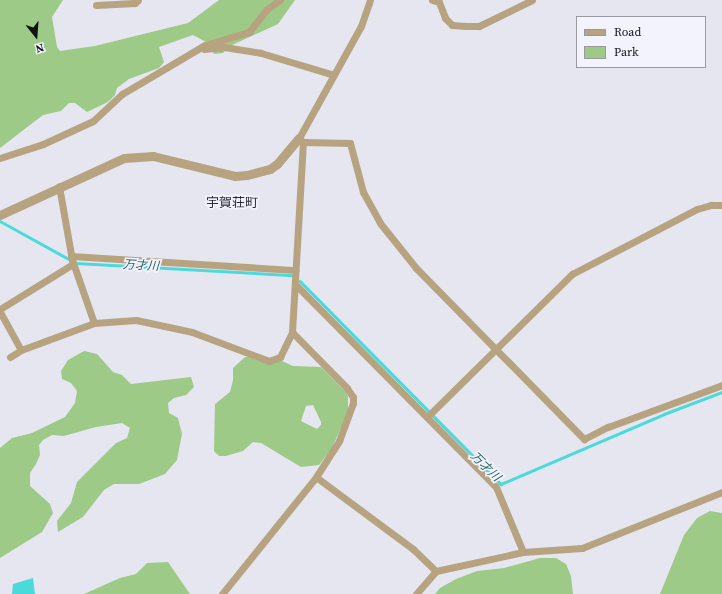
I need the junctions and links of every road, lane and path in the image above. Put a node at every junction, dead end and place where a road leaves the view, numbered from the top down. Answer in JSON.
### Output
{"nodes":[{"id":1,"x":138,"y":0,"type":"edge"},
{"id":2,"x":280,"y":0,"type":"edge"},
{"id":3,"x":370,"y":0,"type":"edge"},
{"id":4,"x":432,"y":0,"type":"edge"},
{"id":5,"x":532,"y":0,"type":"edge"},
{"id":6,"x":96,"y":5,"type":"dead end"},
{"id":7,"x":198,"y":52,"type":"junction"},
{"id":8,"x":334,"y":75,"type":"junction"},
{"id":9,"x":301,"y":140,"type":"junction"},
{"id":10,"x":0,"y":158,"type":"edge"},
{"id":11,"x":59,"y":186,"type":"junction"},
{"id":12,"x":722,"y":205,"type":"edge"},
{"id":13,"x":0,"y":215,"type":"edge"},
{"id":14,"x":73,"y":261,"type":"junction"},
{"id":15,"x":296,"y":270,"type":"junction"},
{"id":16,"x":296,"y":285,"type":"junction"},
{"id":17,"x":0,"y":310,"type":"edge"},
{"id":18,"x":94,"y":323,"type":"junction"},
{"id":19,"x":292,"y":332,"type":"junction"},
{"id":20,"x":495,"y":349,"type":"junction"},
{"id":21,"x":21,"y":350,"type":"junction"},
{"id":22,"x":10,"y":357,"type":"dead end"},
{"id":23,"x":722,"y":386,"type":"edge"},
{"id":24,"x":430,"y":414,"type":"junction"},
{"id":25,"x":316,"y":476,"type":"junction"},
{"id":26,"x":722,"y":492,"type":"edge"},
{"id":27,"x":523,"y":552,"type":"junction"},
{"id":28,"x":436,"y":571,"type":"junction"},
{"id":29,"x":222,"y":594,"type":"edge"},
{"id":30,"x":416,"y":594,"type":"edge"}],
"edges":[{"from":1,"to":6,"type":"street"},
{"from":2,"to":7,"type":"street"},
{"from":3,"to":8,"type":"street"},
{"from":4,"to":5,"type":"street"},
{"from":7,"to":8,"type":"street"},
{"from":7,"to":10,"type":"street"},
{"from":8,"to":9,"type":"street"},
{"from":9,"to":11,"type":"street"},
{"from":9,"to":15,"type":"street"},
{"from":9,"to":20,"type":"street"},
{"from":11,"to":13,"type":"street"},
{"from":11,"to":14,"type":"street"},
{"from":12,"to":20,"type":"street"},
{"from":14,"to":15,"type":"street"},
{"from":14,"to":17,"type":"street"},
{"from":14,"to":18,"type":"street"},
{"from":15,"to":16,"type":"street"},
{"from":16,"to":19,"type":"street"},
{"from":16,"to":24,"type":"street"},
{"from":17,"to":21,"type":"street"},
{"from":18,"to":19,"type":"street"},
{"from":18,"to":21,"type":"street"},
{"from":19,"to":25,"type":"street"},
{"from":20,"to":23,"type":"street"},
{"from":20,"to":24,"type":"street"},
{"from":21,"to":22,"type":"street"},
{"from":24,"to":27,"type":"street"},
{"from":25,"to":28,"type":"street"},
{"from":25,"to":29,"type":"street"},
{"from":26,"to":27,"type":"street"},
{"from":27,"to":28,"type":"street"},
{"from":28,"to":30,"type":"street"}]}
